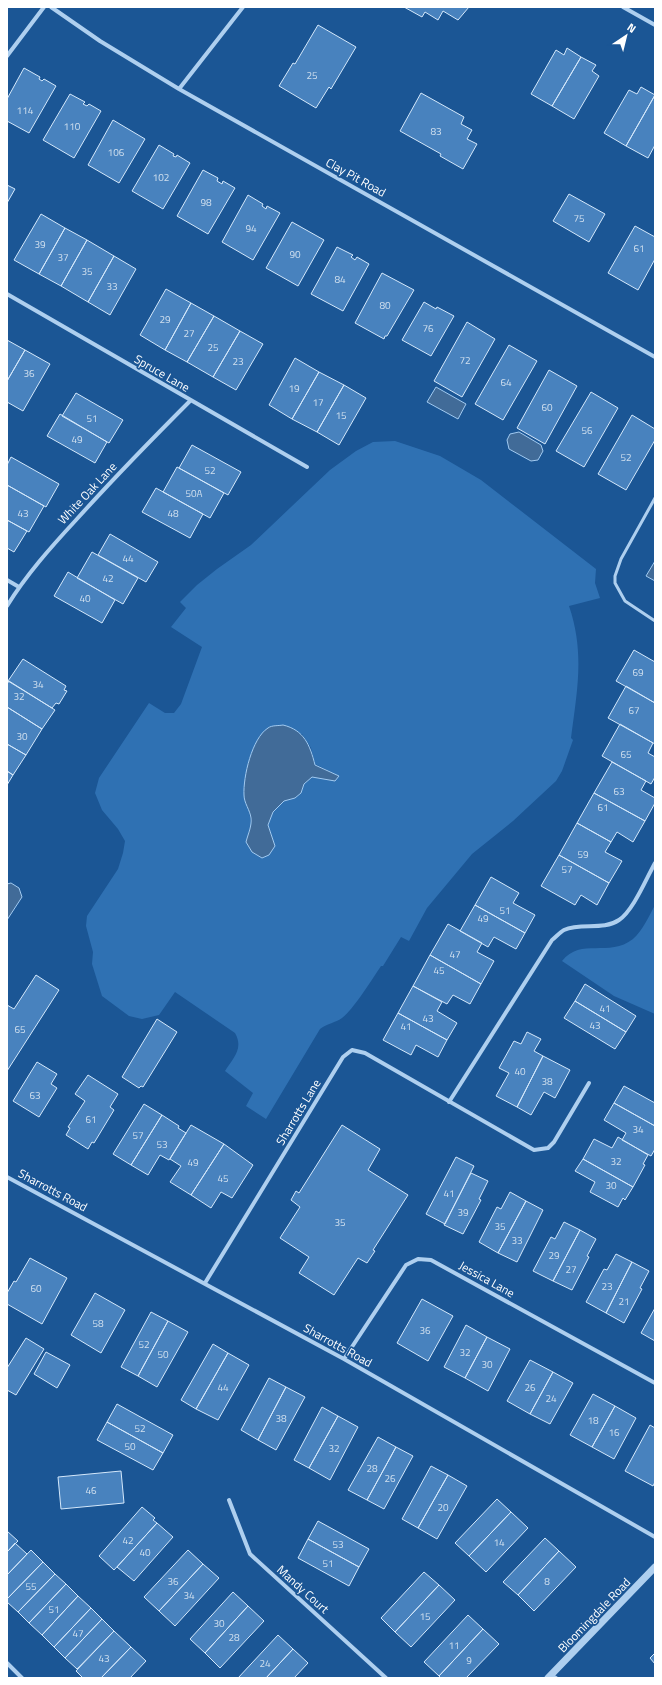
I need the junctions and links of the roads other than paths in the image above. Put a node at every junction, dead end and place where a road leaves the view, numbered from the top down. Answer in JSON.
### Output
{"nodes":[{"id":1,"x":44,"y":7,"type":"edge"},
{"id":2,"x":51,"y":7,"type":"edge"},
{"id":3,"x":243,"y":7,"type":"edge"},
{"id":4,"x":624,"y":7,"type":"edge"},
{"id":5,"x":655,"y":25,"type":"edge"},
{"id":6,"x":7,"y":56,"type":"edge"},
{"id":7,"x":179,"y":89,"type":"junction"},
{"id":8,"x":7,"y":294,"type":"edge"},
{"id":9,"x":655,"y":357,"type":"edge"},
{"id":10,"x":190,"y":401,"type":"junction"},
{"id":11,"x":307,"y":467,"type":"dead end"},
{"id":12,"x":655,"y":498,"type":"edge"},
{"id":13,"x":7,"y":580,"type":"edge"},
{"id":14,"x":19,"y":587,"type":"junction"},
{"id":15,"x":7,"y":606,"type":"edge"},
{"id":16,"x":655,"y":621,"type":"edge"},
{"id":17,"x":655,"y":863,"type":"edge"},
{"id":18,"x":589,"y":1083,"type":"dead end"},
{"id":19,"x":449,"y":1102,"type":"junction"},
{"id":20,"x":7,"y":1177,"type":"edge"},
{"id":21,"x":205,"y":1283,"type":"junction"},
{"id":22,"x":344,"y":1359,"type":"junction"},
{"id":23,"x":655,"y":1383,"type":"edge"},
{"id":24,"x":229,"y":1500,"type":"dead end"},
{"id":25,"x":655,"y":1537,"type":"edge"},
{"id":26,"x":655,"y":1567,"type":"edge"},
{"id":27,"x":7,"y":1663,"type":"edge"},
{"id":28,"x":551,"y":1677,"type":"edge"},
{"id":29,"x":22,"y":1678,"type":"edge"},
{"id":30,"x":386,"y":1678,"type":"edge"}],
"edges":[{"from":1,"to":6,"type":"street"},
{"from":2,"to":7,"type":"street","name":"Clay Pit Road"},
{"from":3,"to":7,"type":"street"},
{"from":4,"to":5,"type":"street"},
{"from":7,"to":9,"type":"street","name":"Clay Pit Road"},
{"from":8,"to":10,"type":"street","name":"Spruce Lane"},
{"from":10,"to":11,"type":"street","name":"Spruce Lane"},
{"from":10,"to":14,"type":"street","name":"White Oak Lane"},
{"from":12,"to":16,"type":"lane"},
{"from":13,"to":14,"type":"street"},
{"from":14,"to":15,"type":"street","name":"White Oak Lane"},
{"from":17,"to":19,"type":"street"},
{"from":18,"to":19,"type":"street","name":"Sharrotts Lane"},
{"from":19,"to":21,"type":"street","name":"Sharrotts Lane"},
{"from":20,"to":21,"type":"street","name":"Sharrotts Road"},
{"from":21,"to":22,"type":"street","name":"Sharrotts Road"},
{"from":22,"to":23,"type":"street","name":"Jessica Lane"},
{"from":22,"to":25,"type":"street","name":"Sharrotts Road"},
{"from":24,"to":30,"type":"street","name":"Mandy Court"},
{"from":26,"to":28,"type":"street","name":"Bloomingdale Road"},
{"from":27,"to":29,"type":"street"}]}
